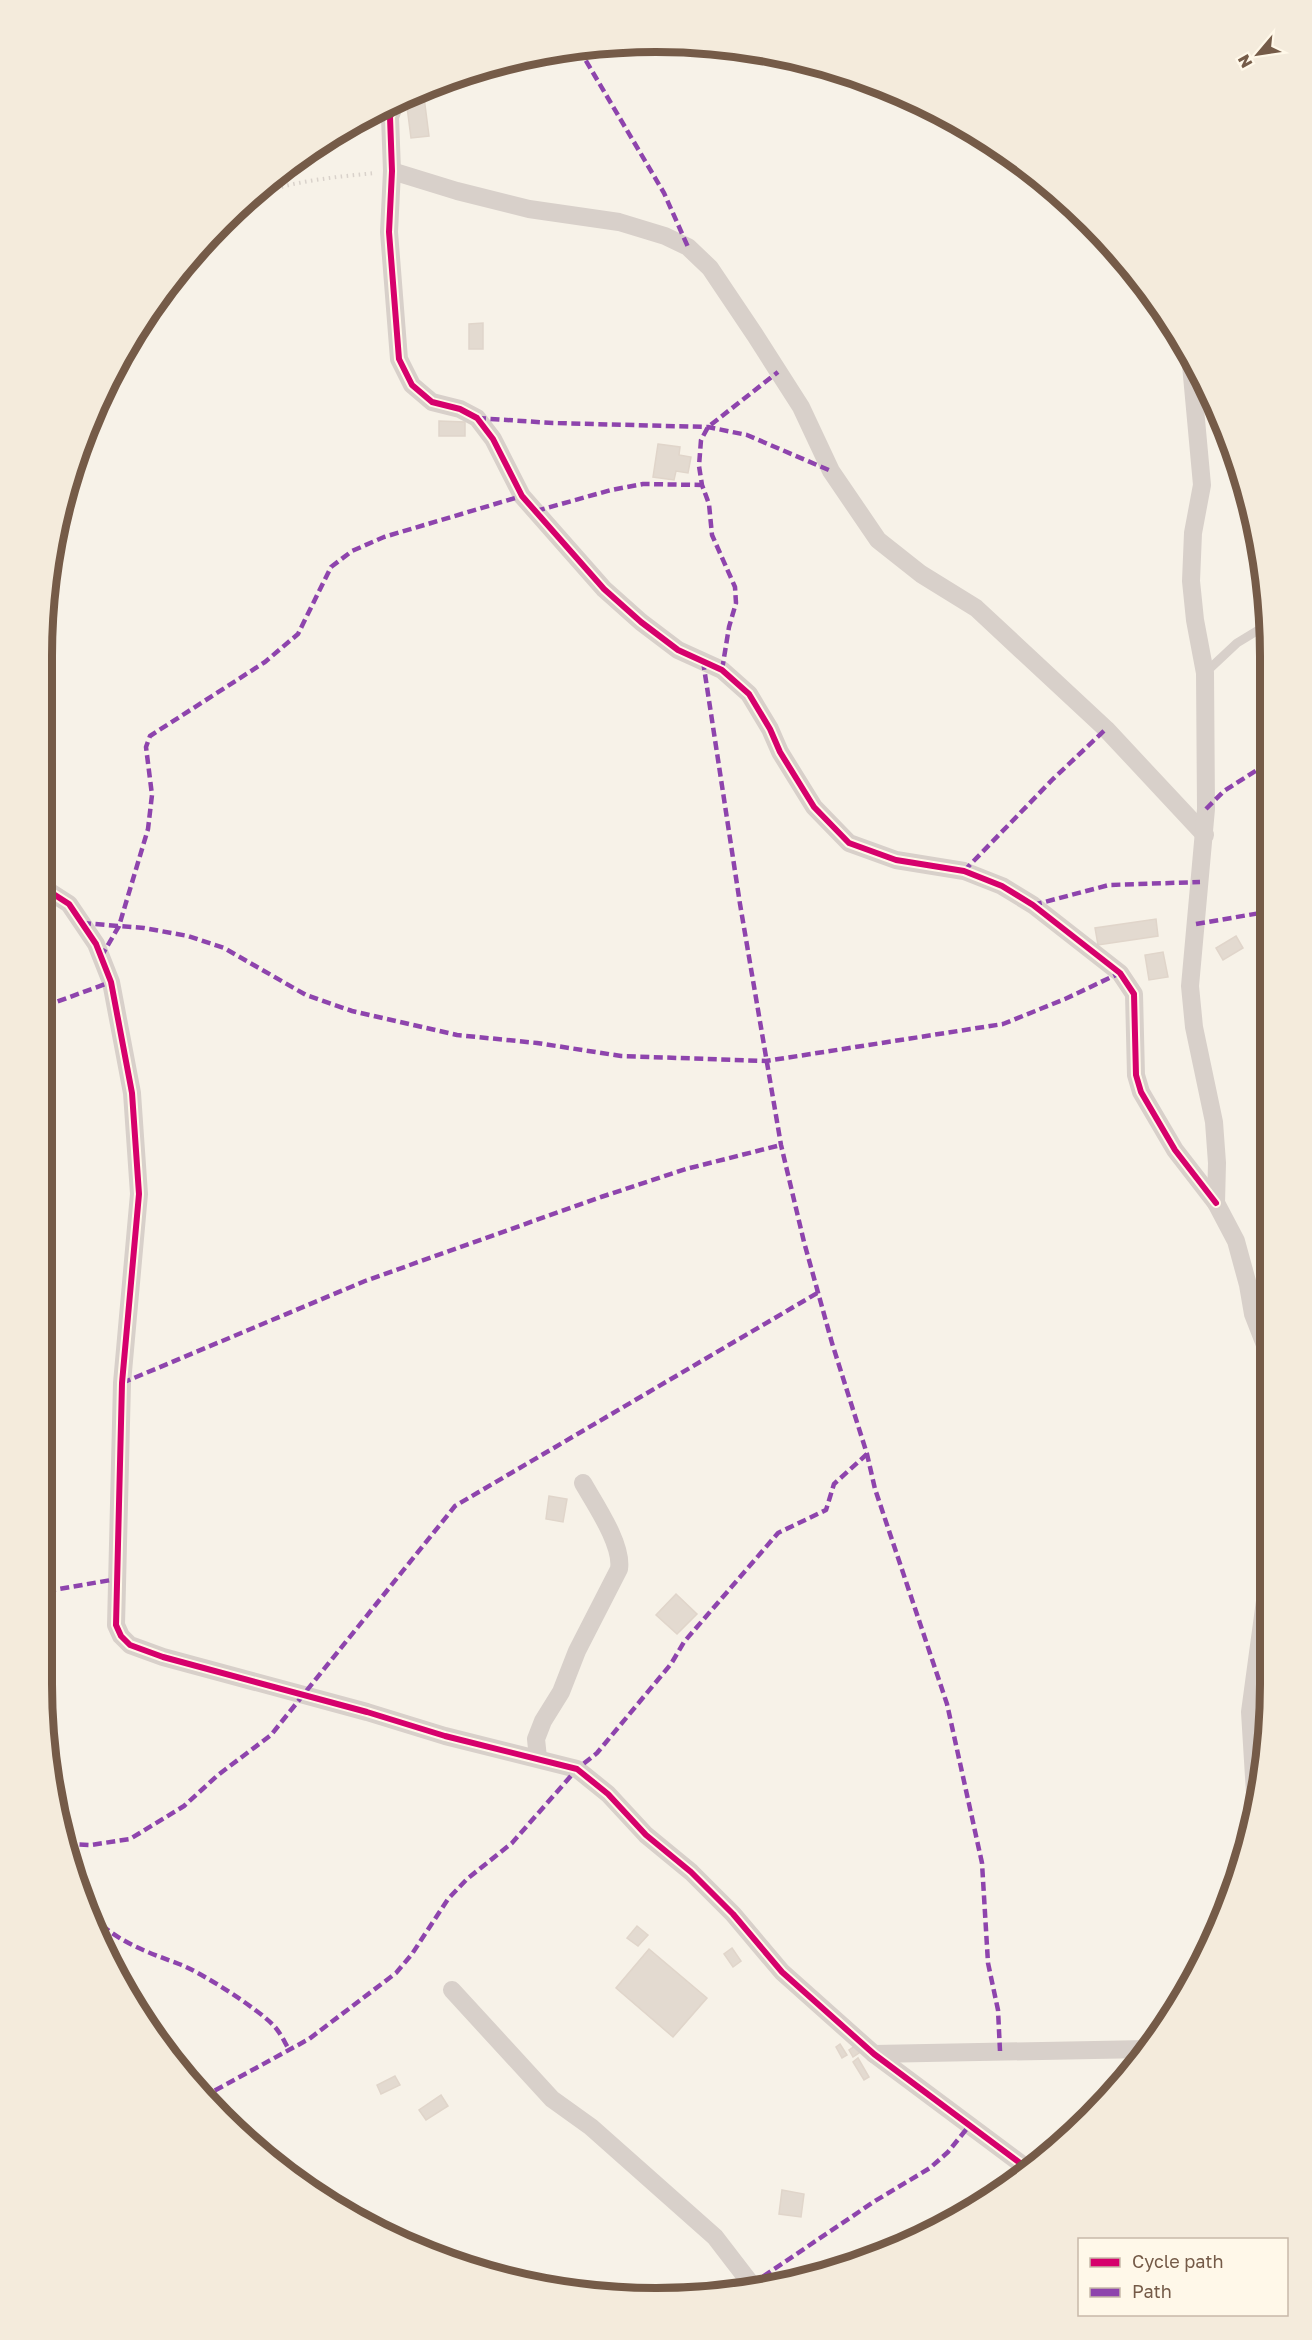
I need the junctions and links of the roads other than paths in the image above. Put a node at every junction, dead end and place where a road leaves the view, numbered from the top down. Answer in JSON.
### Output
{"nodes":[{"id":1,"x":391,"y":114,"type":"edge"},
{"id":2,"x":392,"y":171,"type":"junction"},
{"id":3,"x":1192,"y":380,"type":"edge"},
{"id":4,"x":1259,"y":630,"type":"edge"},
{"id":5,"x":1205,"y":673,"type":"junction"},
{"id":6,"x":1205,"y":835,"type":"junction"},
{"id":7,"x":52,"y":893,"type":"edge"},
{"id":8,"x":1216,"y":1203,"type":"junction"},
{"id":9,"x":1260,"y":1331,"type":"edge"},
{"id":10,"x":583,"y":1483,"type":"dead end"},
{"id":11,"x":1260,"y":1636,"type":"edge"},
{"id":12,"x":1260,"y":1674,"type":"edge"},
{"id":13,"x":1254,"y":1679,"type":"junction"},
{"id":14,"x":538,"y":1758,"type":"junction"},
{"id":15,"x":1253,"y":1767,"type":"edge"},
{"id":16,"x":452,"y":1990,"type":"dead end"},
{"id":17,"x":1136,"y":2049,"type":"edge"},
{"id":18,"x":874,"y":2054,"type":"junction"},
{"id":19,"x":1021,"y":2164,"type":"edge"},
{"id":20,"x":748,"y":2280,"type":"edge"}],
"edges":[{"from":1,"to":2,"type":"street"},
{"from":2,"to":6,"type":"street"},
{"from":2,"to":8,"type":"street"},
{"from":3,"to":5,"type":"street"},
{"from":4,"to":5,"type":"lane"},
{"from":5,"to":6,"type":"street"},
{"from":6,"to":8,"type":"street"},
{"from":7,"to":14,"type":"street"},
{"from":8,"to":9,"type":"street"},
{"from":10,"to":14,"type":"street"},
{"from":11,"to":13,"type":"street"},
{"from":12,"to":13,"type":"street"},
{"from":13,"to":15,"type":"street"},
{"from":14,"to":18,"type":"street"},
{"from":16,"to":20,"type":"street"},
{"from":17,"to":18,"type":"street"},
{"from":18,"to":19,"type":"street"}]}
